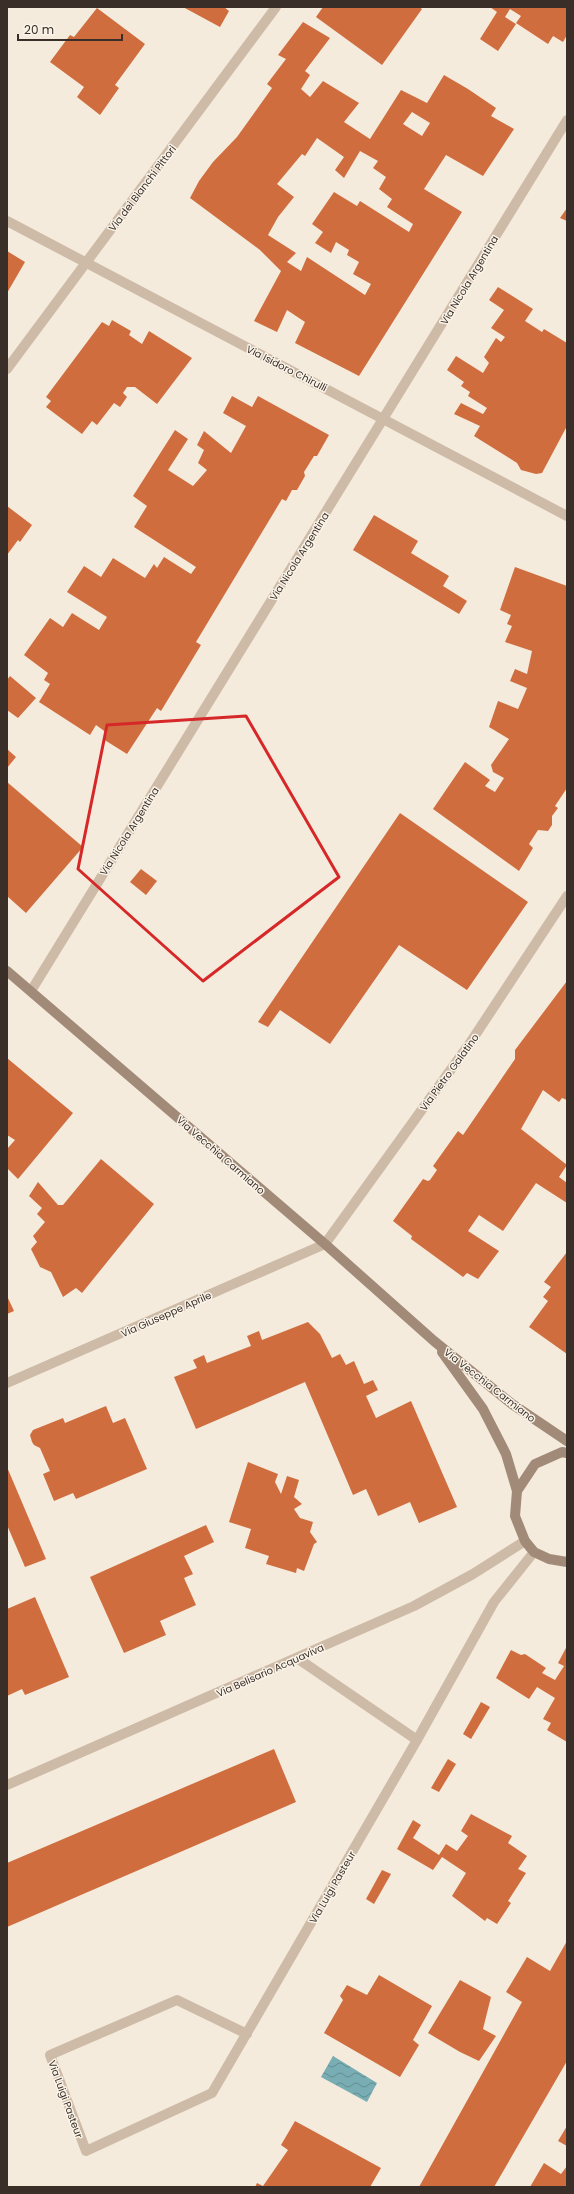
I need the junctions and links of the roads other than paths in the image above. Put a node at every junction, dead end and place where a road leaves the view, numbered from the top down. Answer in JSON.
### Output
{"nodes":[{"id":1,"x":276,"y":7,"type":"edge"},
{"id":2,"x":567,"y":120,"type":"edge"},
{"id":3,"x":7,"y":221,"type":"edge"},
{"id":4,"x":85,"y":264,"type":"junction"},
{"id":5,"x":7,"y":369,"type":"edge"},
{"id":6,"x":384,"y":418,"type":"junction"},
{"id":7,"x":567,"y":516,"type":"edge"},
{"id":8,"x":567,"y":896,"type":"edge"},
{"id":9,"x":7,"y":971,"type":"edge"},
{"id":10,"x":30,"y":991,"type":"junction"},
{"id":11,"x":325,"y":1244,"type":"junction"},
{"id":12,"x":434,"y":1341,"type":"junction"},
{"id":13,"x":7,"y":1383,"type":"edge"},
{"id":14,"x":567,"y":1442,"type":"edge"},
{"id":15,"x":567,"y":1453,"type":"edge"},
{"id":16,"x":517,"y":1491,"type":"junction"},
{"id":17,"x":525,"y":1540,"type":"junction"},
{"id":18,"x":534,"y":1552,"type":"junction"},
{"id":19,"x":567,"y":1562,"type":"edge"},
{"id":20,"x":297,"y":1658,"type":"junction"},
{"id":21,"x":417,"y":1740,"type":"junction"},
{"id":22,"x":7,"y":1785,"type":"edge"},
{"id":23,"x":247,"y":2034,"type":"junction"}],
"edges":[{"from":1,"to":4,"type":"street","name":"Via dei Bianchi Pittori"},
{"from":2,"to":6,"type":"street","name":"Via Nicola Argentina"},
{"from":3,"to":4,"type":"street","name":"Via Isidoro Chirulli"},
{"from":4,"to":5,"type":"street","name":"Via dei Bianchi Pittori"},
{"from":4,"to":6,"type":"street","name":"Via Isidoro Chirulli"},
{"from":6,"to":7,"type":"street","name":"Via Isidoro Chirulli"},
{"from":6,"to":10,"type":"street","name":"Via Nicola Argentina"},
{"from":8,"to":11,"type":"street","name":"Via Pietro Galatino"},
{"from":9,"to":10,"type":"street","name":"Via Vecchia Carmiano"},
{"from":10,"to":11,"type":"street","name":"Via Vecchia Carmiano"},
{"from":11,"to":12,"type":"street","name":"Via Vecchia Carmiano"},
{"from":11,"to":13,"type":"street","name":"Via Giuseppe Aprile"},
{"from":12,"to":14,"type":"street","name":"Via Vecchia Carmiano"},
{"from":12,"to":16,"type":"street","name":"Via Vecchia Carmiano"},
{"from":15,"to":16,"type":"street","name":"Via Vecchia Carmiano"},
{"from":16,"to":17,"type":"street","name":"Via Vecchia Carmiano"},
{"from":17,"to":18,"type":"street","name":"Via Vecchia Carmiano"},
{"from":17,"to":20,"type":"street","name":"Via Belisario Acquaviva"},
{"from":18,"to":19,"type":"street"},
{"from":18,"to":21,"type":"street","name":"Via Luigi Pasteur"},
{"from":20,"to":21,"type":"street"},
{"from":20,"to":22,"type":"street","name":"Via Belisario Acquaviva"},
{"from":21,"to":23,"type":"street","name":"Via Luigi Pasteur"},
{"from":23,"to":23,"type":"street","name":"Via Luigi Pasteur"}]}
